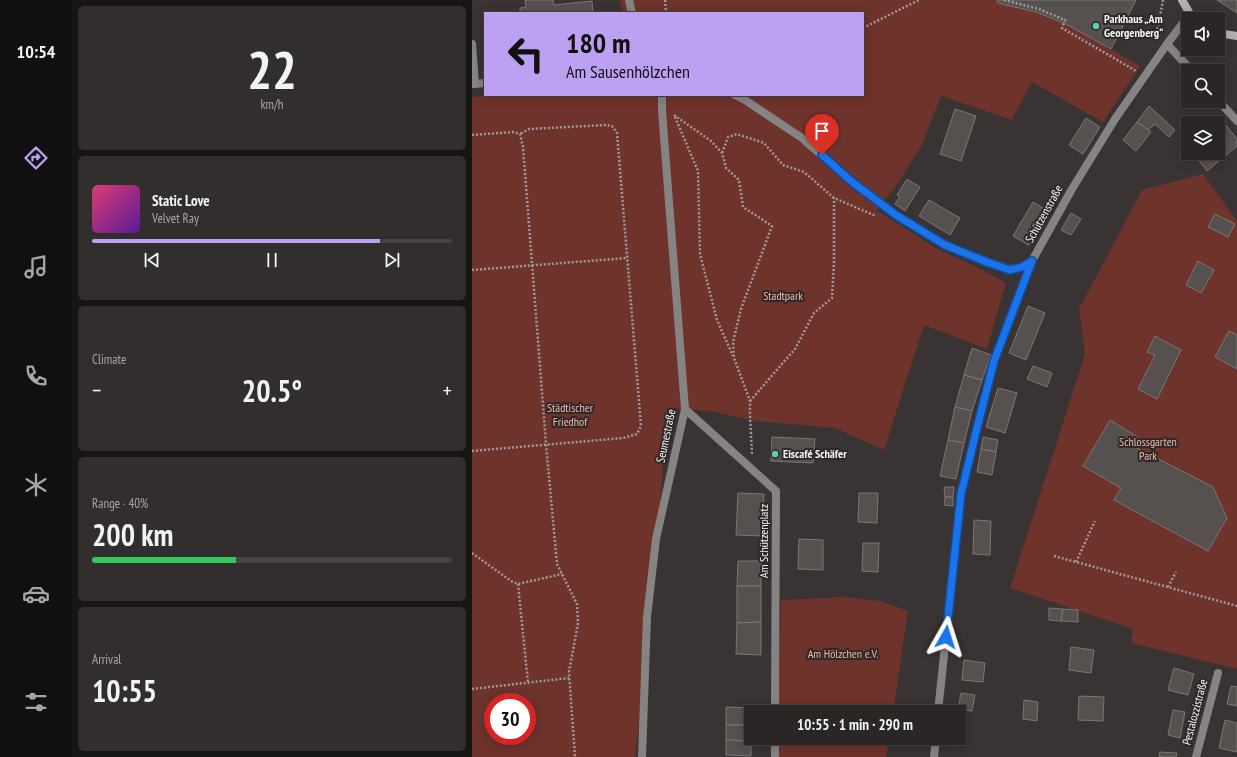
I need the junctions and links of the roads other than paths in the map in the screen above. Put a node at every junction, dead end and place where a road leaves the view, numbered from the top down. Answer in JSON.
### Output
{"nodes":[{"id":1,"x":629,"y":0,"type":"edge"},
{"id":2,"x":1182,"y":0,"type":"edge"},
{"id":3,"x":632,"y":12,"type":"edge"},
{"id":4,"x":1190,"y":12,"type":"edge"},
{"id":5,"x":1181,"y":29,"type":"edge"},
{"id":6,"x":1225,"y":34,"type":"edge"},
{"id":7,"x":1237,"y":36,"type":"edge"},
{"id":8,"x":472,"y":44,"type":"edge"},
{"id":9,"x":1167,"y":44,"type":"junction"},
{"id":10,"x":1186,"y":64,"type":"edge"},
{"id":11,"x":484,"y":83,"type":"edge"},
{"id":12,"x":474,"y":84,"type":"edge"},
{"id":13,"x":662,"y":96,"type":"edge"},
{"id":14,"x":737,"y":96,"type":"edge"},
{"id":15,"x":1225,"y":108,"type":"edge"},
{"id":16,"x":1237,"y":121,"type":"edge"},
{"id":17,"x":1032,"y":261,"type":"junction"},
{"id":18,"x":686,"y":409,"type":"junction"},
{"id":19,"x":1218,"y":674,"type":"dead end"},
{"id":20,"x":775,"y":705,"type":"edge"},
{"id":21,"x":939,"y":705,"type":"edge"},
{"id":22,"x":775,"y":745,"type":"edge"},
{"id":23,"x":935,"y":745,"type":"edge"},
{"id":24,"x":642,"y":757,"type":"edge"},
{"id":25,"x":775,"y":757,"type":"edge"},
{"id":26,"x":934,"y":757,"type":"edge"},
{"id":27,"x":1196,"y":757,"type":"edge"}],
"edges":[{"from":1,"to":3,"type":"street"},
{"from":2,"to":4,"type":"main road"},
{"from":5,"to":9,"type":"street","name":"Schützenstraße"},
{"from":6,"to":7,"type":"main road"},
{"from":8,"to":12,"type":"street"},
{"from":9,"to":10,"type":"street"},
{"from":9,"to":17,"type":"street","name":"Schützenstraße"},
{"from":11,"to":12,"type":"street"},
{"from":13,"to":18,"type":"street","name":"Seumestraße"},
{"from":14,"to":17,"type":"street"},
{"from":15,"to":16,"type":"street"},
{"from":17,"to":21,"type":"street","name":"Schützenstraße"},
{"from":18,"to":20,"type":"street","name":"Am Schützenplatz"},
{"from":18,"to":24,"type":"street","name":"Seumestraße"},
{"from":19,"to":27,"type":"street","name":"Pestalozzistraße"},
{"from":22,"to":25,"type":"street"},
{"from":23,"to":26,"type":"street"}]}
